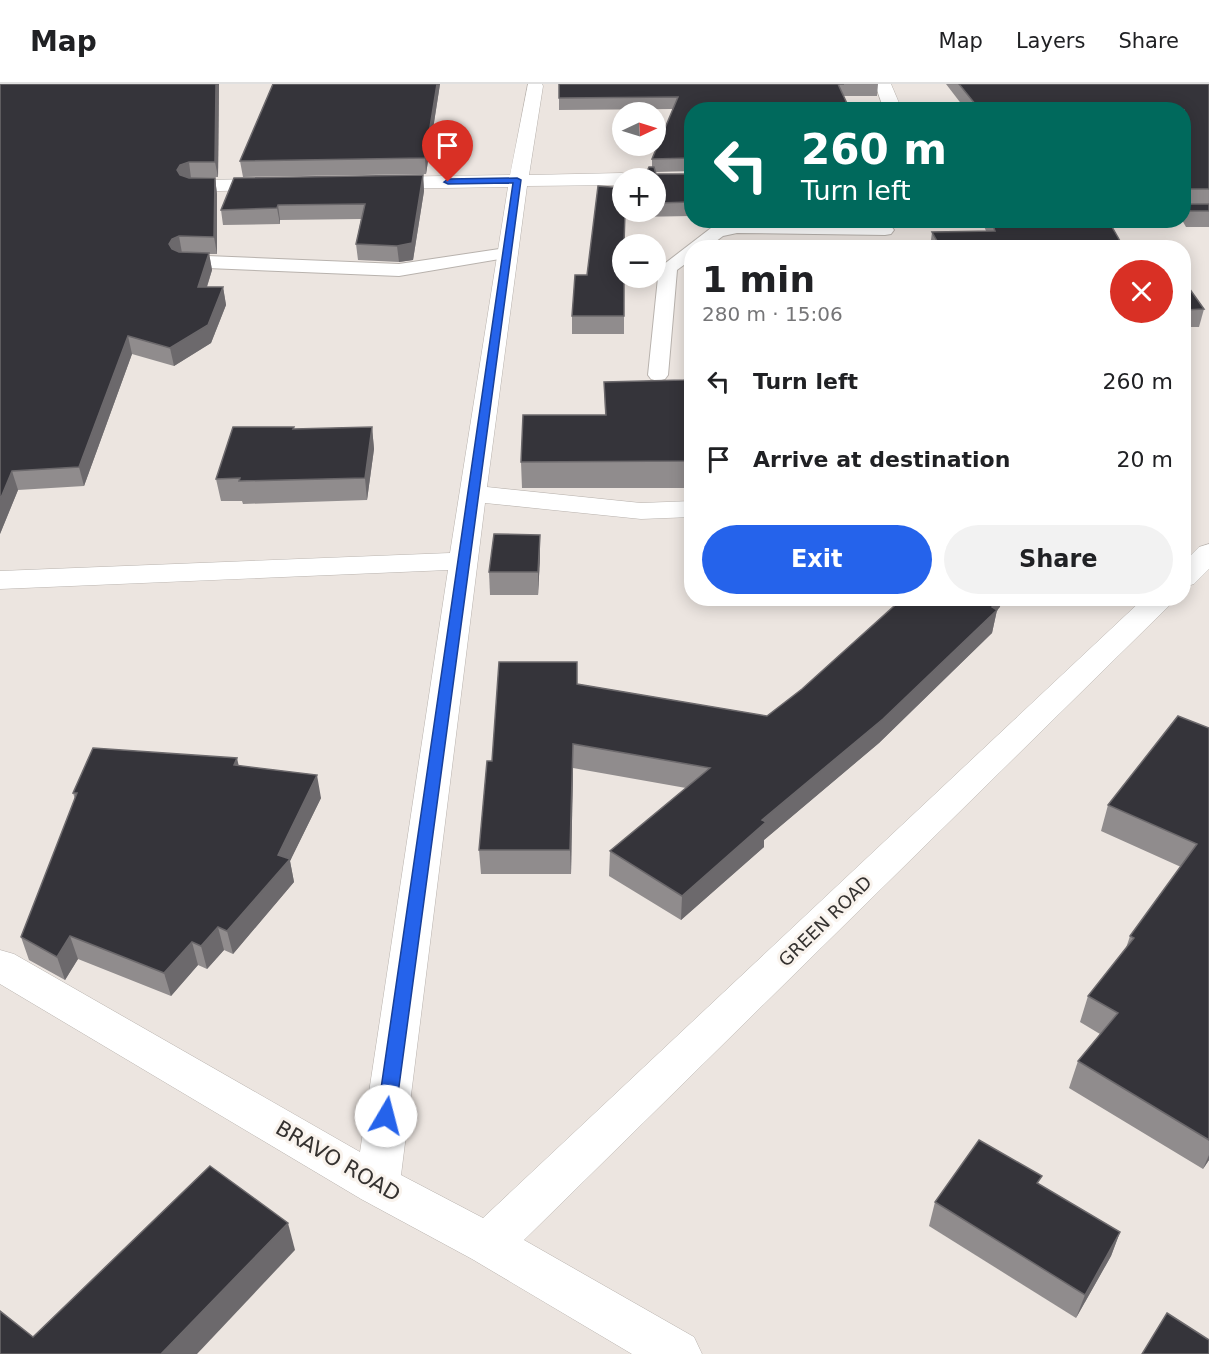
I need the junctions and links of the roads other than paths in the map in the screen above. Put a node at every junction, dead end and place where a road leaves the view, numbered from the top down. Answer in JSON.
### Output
{"nodes":[{"id":1,"x":883,"y":84,"type":"edge"},
{"id":2,"x":535,"y":86,"type":"dead end"},
{"id":3,"x":890,"y":102,"type":"edge"},
{"id":4,"x":612,"y":179,"type":"edge"},
{"id":5,"x":517,"y":180,"type":"junction"},
{"id":6,"x":366,"y":183,"type":"edge"},
{"id":7,"x":297,"y":184,"type":"edge"},
{"id":8,"x":192,"y":186,"type":"edge"},
{"id":9,"x":737,"y":228,"type":"edge"},
{"id":10,"x":737,"y":228,"type":"edge"},
{"id":11,"x":889,"y":228,"type":"edge"},
{"id":12,"x":885,"y":230,"type":"junction"},
{"id":13,"x":706,"y":240,"type":"edge"},
{"id":14,"x":889,"y":240,"type":"edge"},
{"id":15,"x":506,"y":253,"type":"junction"},
{"id":16,"x":684,"y":256,"type":"edge"},
{"id":17,"x":183,"y":261,"type":"edge"},
{"id":18,"x":658,"y":375,"type":"dead end"},
{"id":19,"x":473,"y":494,"type":"junction"},
{"id":20,"x":684,"y":509,"type":"edge"},
{"id":21,"x":1209,"y":553,"type":"edge"},
{"id":22,"x":463,"y":561,"type":"junction"},
{"id":23,"x":1191,"y":571,"type":"edge"},
{"id":24,"x":0,"y":580,"type":"edge"},
{"id":25,"x":1154,"y":606,"type":"edge"},
{"id":26,"x":0,"y":965,"type":"edge"},
{"id":27,"x":377,"y":1185,"type":"junction"},
{"id":28,"x":488,"y":1245,"type":"junction"},
{"id":29,"x":677,"y":1354,"type":"edge"}],
"edges":[{"from":1,"to":3,"type":"street"},
{"from":2,"to":5,"type":"street"},
{"from":4,"to":5,"type":"street"},
{"from":5,"to":6,"type":"street"},
{"from":5,"to":15,"type":"street"},
{"from":7,"to":8,"type":"street"},
{"from":9,"to":12,"type":"lane"},
{"from":10,"to":13,"type":"lane"},
{"from":11,"to":12,"type":"lane"},
{"from":12,"to":14,"type":"lane"},
{"from":15,"to":17,"type":"lane"},
{"from":15,"to":19,"type":"street"},
{"from":16,"to":18,"type":"lane"},
{"from":19,"to":20,"type":"street"},
{"from":19,"to":22,"type":"street"},
{"from":21,"to":23,"type":"street"},
{"from":22,"to":24,"type":"street"},
{"from":22,"to":27,"type":"street"},
{"from":25,"to":28,"type":"street","name":"GREEN ROAD"},
{"from":26,"to":27,"type":"street","name":"BRAVO ROAD"},
{"from":27,"to":28,"type":"street","name":"BRAVO ROAD"},
{"from":28,"to":29,"type":"street","name":"BRAVO ROAD"}]}
